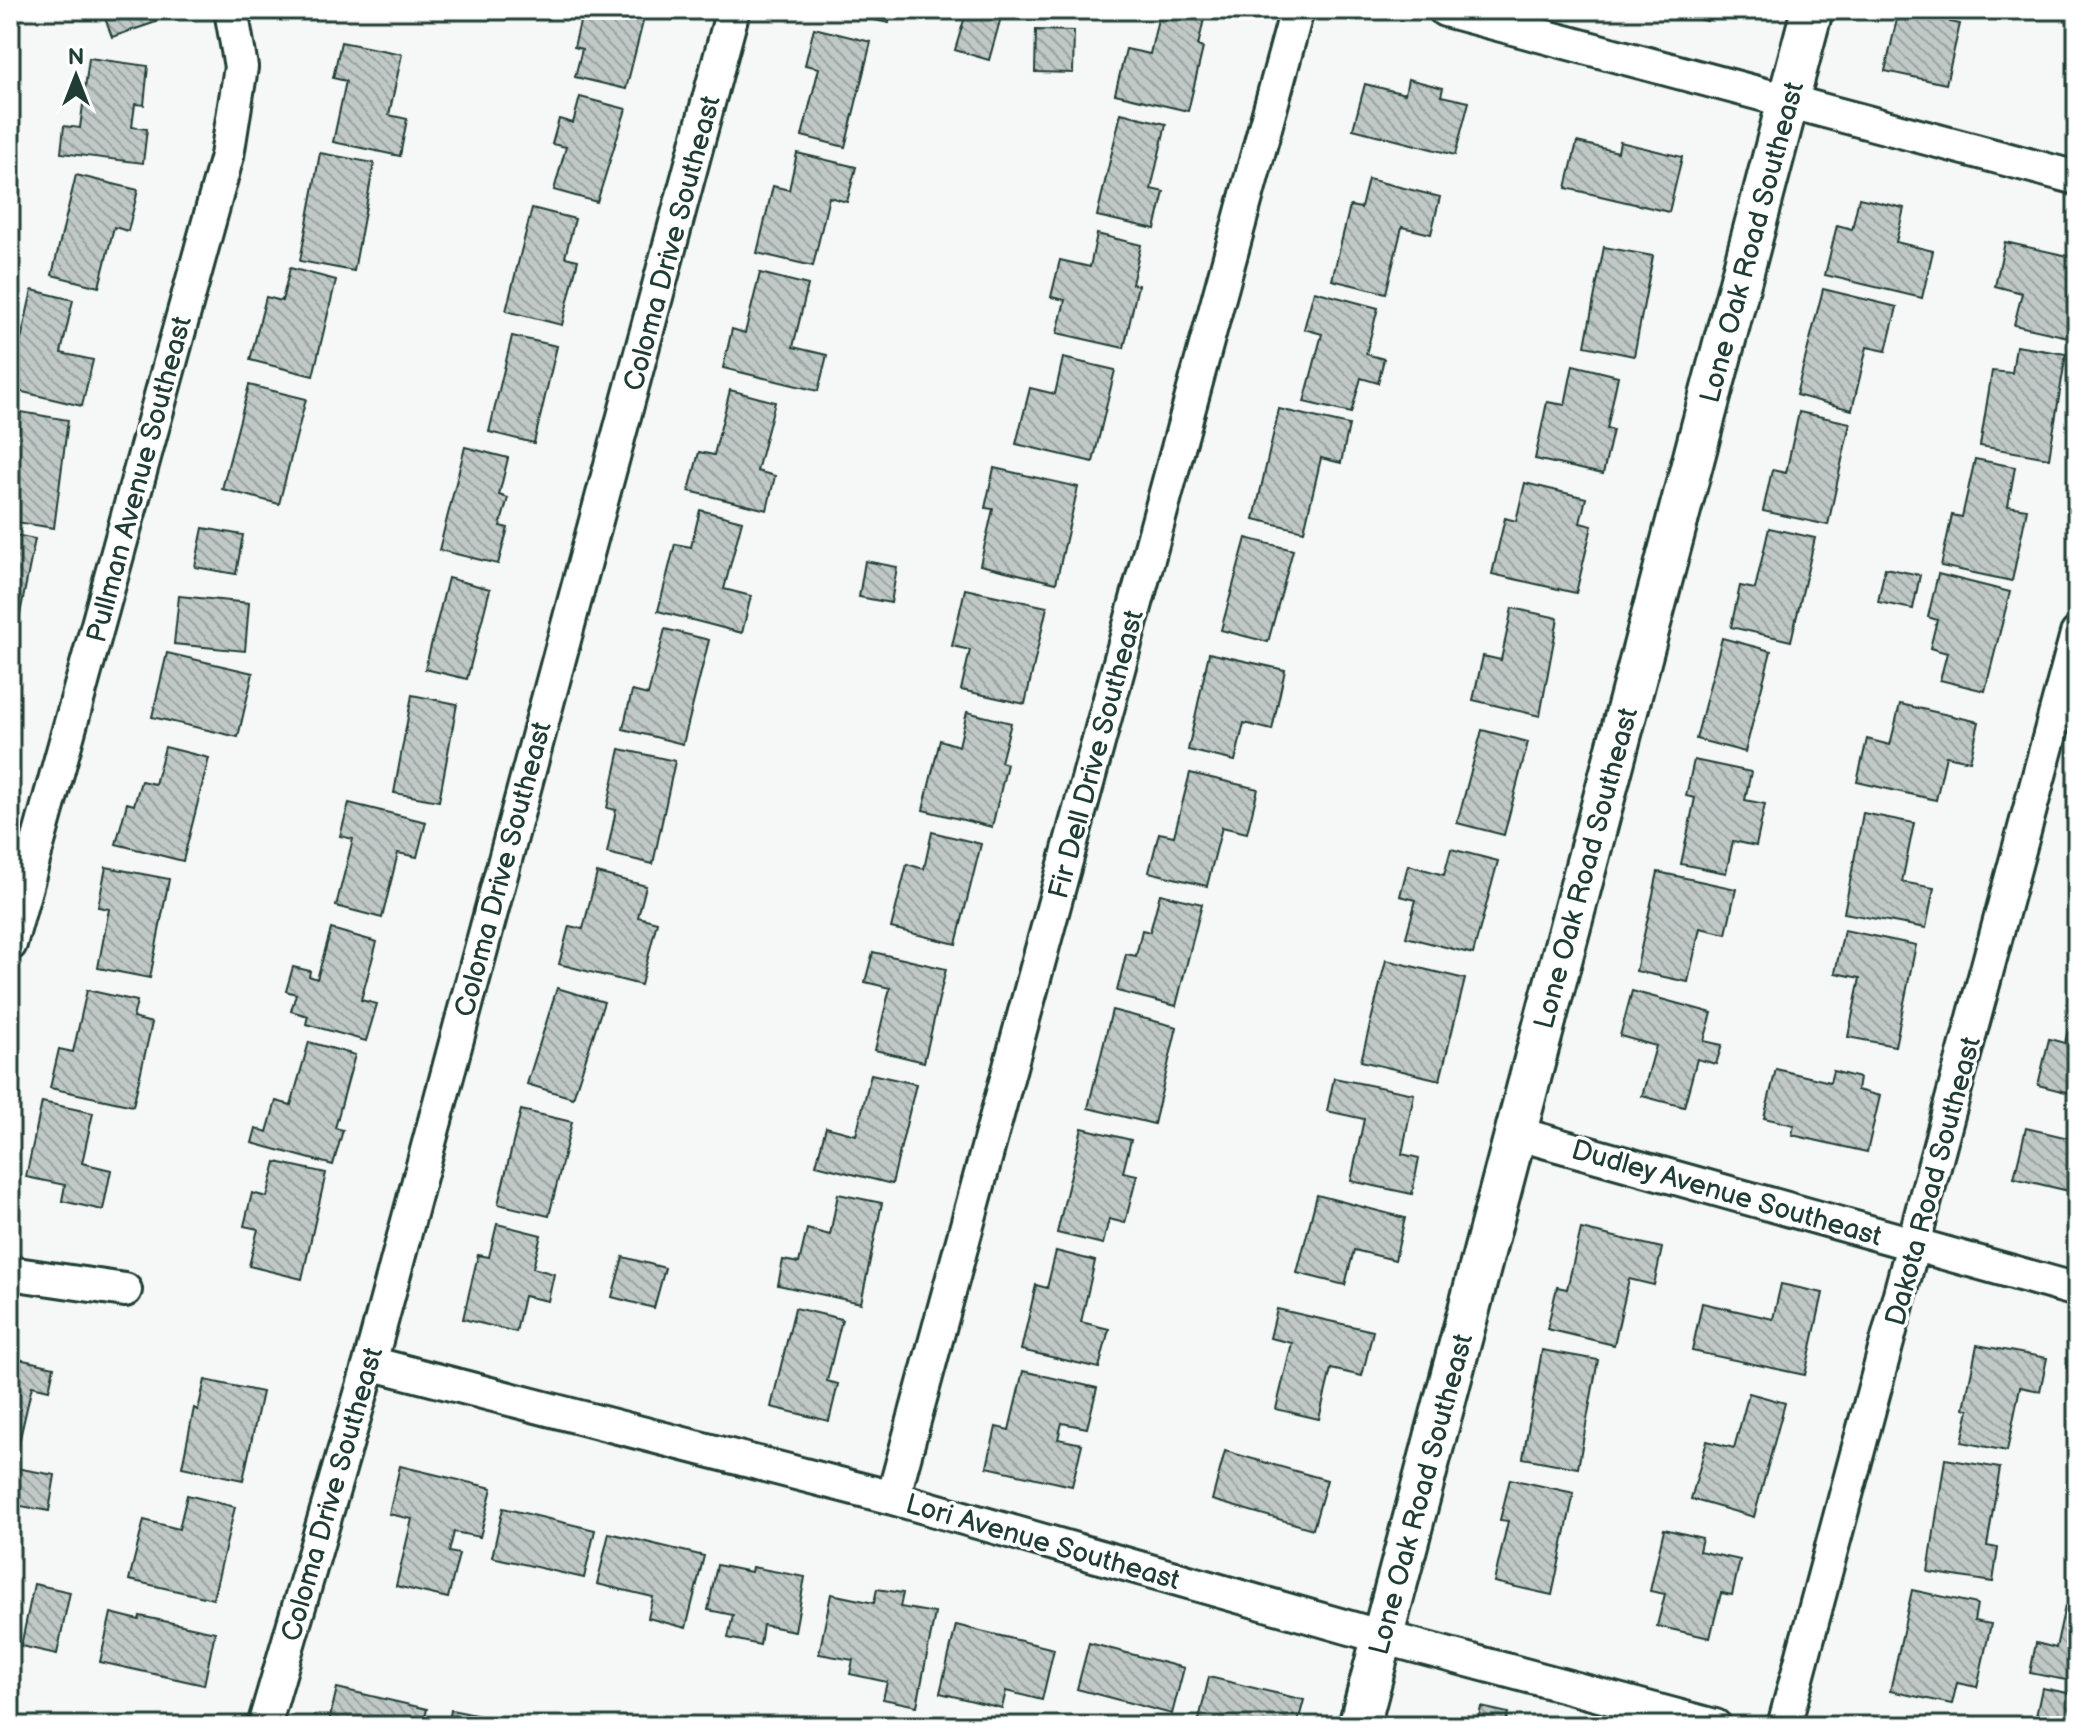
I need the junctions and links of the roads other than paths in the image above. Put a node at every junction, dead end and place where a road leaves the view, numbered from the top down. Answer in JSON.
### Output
{"nodes":[{"id":1,"x":231,"y":10,"type":"edge"},
{"id":2,"x":733,"y":10,"type":"edge"},
{"id":3,"x":1297,"y":10,"type":"edge"},
{"id":4,"x":1445,"y":10,"type":"edge"},
{"id":5,"x":1812,"y":10,"type":"edge"},
{"id":6,"x":1788,"y":102,"type":"junction"},
{"id":7,"x":2077,"y":178,"type":"edge"},
{"id":8,"x":2077,"y":634,"type":"edge"},
{"id":9,"x":10,"y":944,"type":"edge"},
{"id":10,"x":1515,"y":1133,"type":"junction"},
{"id":11,"x":1915,"y":1245,"type":"junction"},
{"id":12,"x":10,"y":1273,"type":"edge"},
{"id":13,"x":125,"y":1290,"type":"dead end"},
{"id":14,"x":2077,"y":1290,"type":"edge"},
{"id":15,"x":370,"y":1363,"type":"junction"},
{"id":16,"x":893,"y":1498,"type":"junction"},
{"id":17,"x":1382,"y":1637,"type":"junction"},
{"id":18,"x":264,"y":1726,"type":"edge"},
{"id":19,"x":1359,"y":1726,"type":"edge"},
{"id":20,"x":1715,"y":1726,"type":"edge"},
{"id":21,"x":1784,"y":1726,"type":"edge"}],
"edges":[{"from":1,"to":9,"type":"street","name":"Pullman Avenue Southeast"},
{"from":2,"to":15,"type":"street","name":"Coloma Drive Southeast"},
{"from":3,"to":16,"type":"street","name":"Fir Dell Drive Southeast"},
{"from":4,"to":6,"type":"street"},
{"from":5,"to":6,"type":"street","name":"Lone Oak Road Southeast"},
{"from":6,"to":7,"type":"street"},
{"from":6,"to":10,"type":"street","name":"Lone Oak Road Southeast"},
{"from":8,"to":11,"type":"street","name":"Dakota Road Southeast"},
{"from":10,"to":11,"type":"street","name":"Dudley Avenue Southeast"},
{"from":10,"to":17,"type":"street","name":"Lone Oak Road Southeast"},
{"from":11,"to":14,"type":"street","name":"Dudley Avenue Southeast"},
{"from":11,"to":21,"type":"street","name":"Dakota Road Southeast"},
{"from":12,"to":13,"type":"street"},
{"from":15,"to":16,"type":"street","name":"Lori Avenue Southeast"},
{"from":15,"to":18,"type":"street","name":"Coloma Drive Southeast"},
{"from":16,"to":17,"type":"street","name":"Lori Avenue Southeast"},
{"from":17,"to":19,"type":"street","name":"Lone Oak Road Southeast"},
{"from":17,"to":20,"type":"street","name":"Lori Avenue Southeast"}]}
